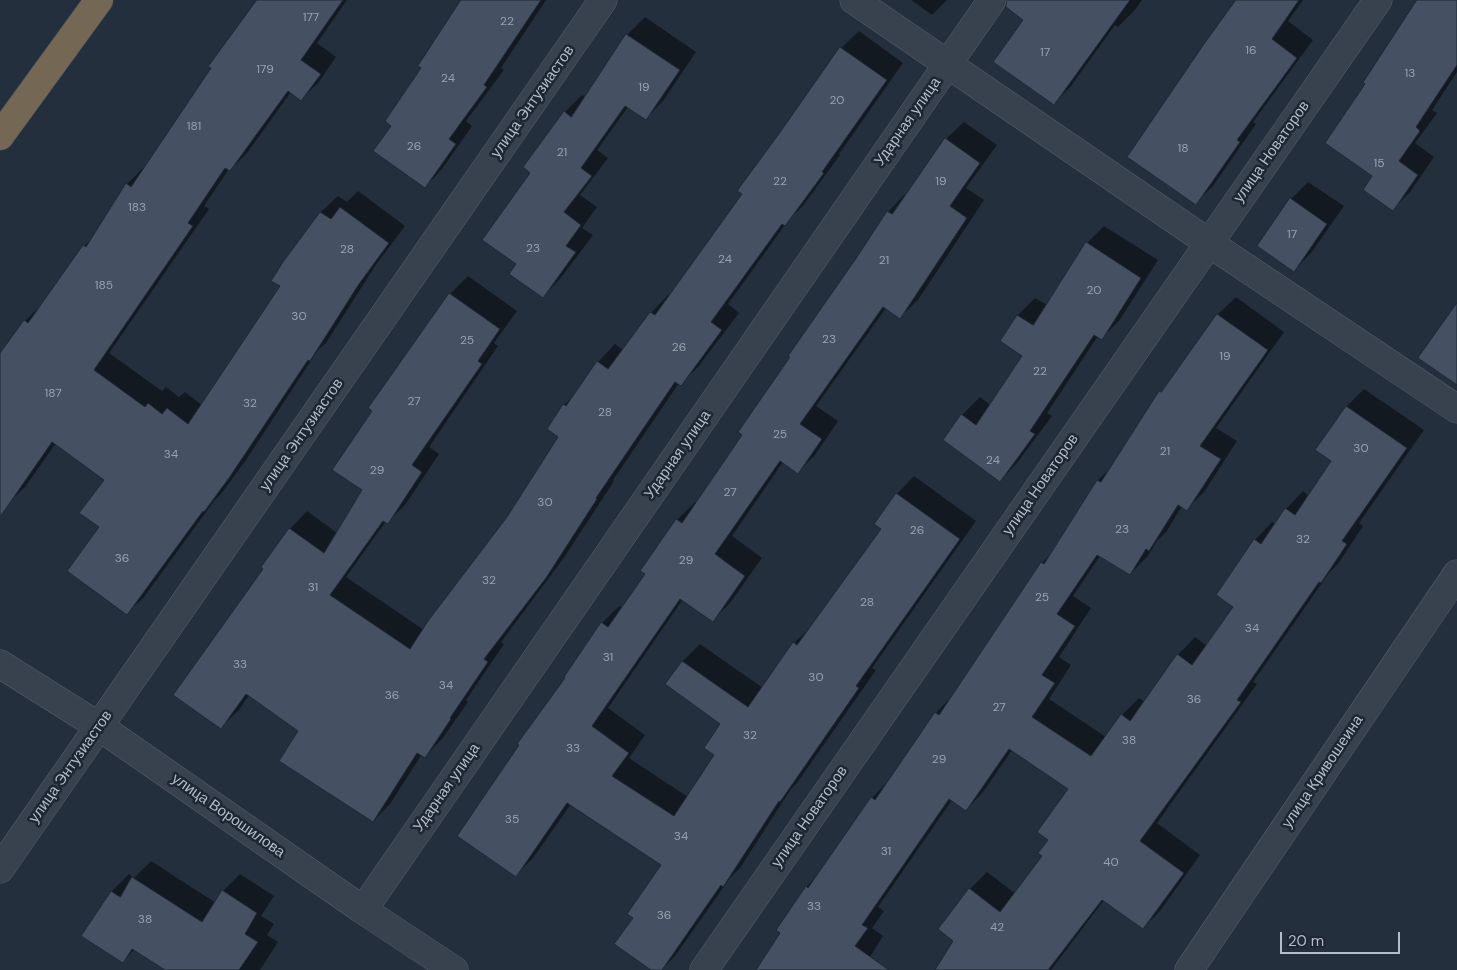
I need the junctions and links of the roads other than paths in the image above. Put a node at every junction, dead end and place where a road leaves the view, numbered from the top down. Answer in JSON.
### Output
{"nodes":[{"id":1,"x":99,"y":0,"type":"edge"},
{"id":2,"x":603,"y":0,"type":"edge"},
{"id":3,"x":854,"y":0,"type":"edge"},
{"id":4,"x":992,"y":0,"type":"edge"},
{"id":5,"x":1378,"y":0,"type":"edge"},
{"id":6,"x":948,"y":65,"type":"junction"},
{"id":7,"x":0,"y":136,"type":"edge"},
{"id":8,"x":1209,"y":243,"type":"junction"},
{"id":9,"x":1457,"y":409,"type":"edge"},
{"id":10,"x":1457,"y":574,"type":"edge"},
{"id":11,"x":0,"y":664,"type":"edge"},
{"id":12,"x":100,"y":727,"type":"junction"},
{"id":13,"x":0,"y":869,"type":"edge"},
{"id":14,"x":363,"y":910,"type":"junction"},
{"id":15,"x":454,"y":970,"type":"edge"},
{"id":16,"x":704,"y":970,"type":"edge"},
{"id":17,"x":1189,"y":970,"type":"edge"}],
"edges":[{"from":1,"to":7,"type":"highway"},
{"from":2,"to":12,"type":"street","name":"улица Энтузиастов"},
{"from":3,"to":6,"type":"street"},
{"from":4,"to":6,"type":"street","name":"Ударная улица"},
{"from":5,"to":8,"type":"street","name":"улица Новаторов"},
{"from":6,"to":8,"type":"street"},
{"from":6,"to":14,"type":"street","name":"Ударная улица"},
{"from":8,"to":9,"type":"street"},
{"from":8,"to":16,"type":"street","name":"улица Новаторов"},
{"from":10,"to":17,"type":"street","name":"улица Кривошеина"},
{"from":11,"to":12,"type":"street","name":"улица Ворошилова"},
{"from":12,"to":13,"type":"street","name":"улица Энтузиастов"},
{"from":12,"to":14,"type":"street","name":"улица Ворошилова"},
{"from":14,"to":15,"type":"street","name":"улица Ворошилова"}]}
